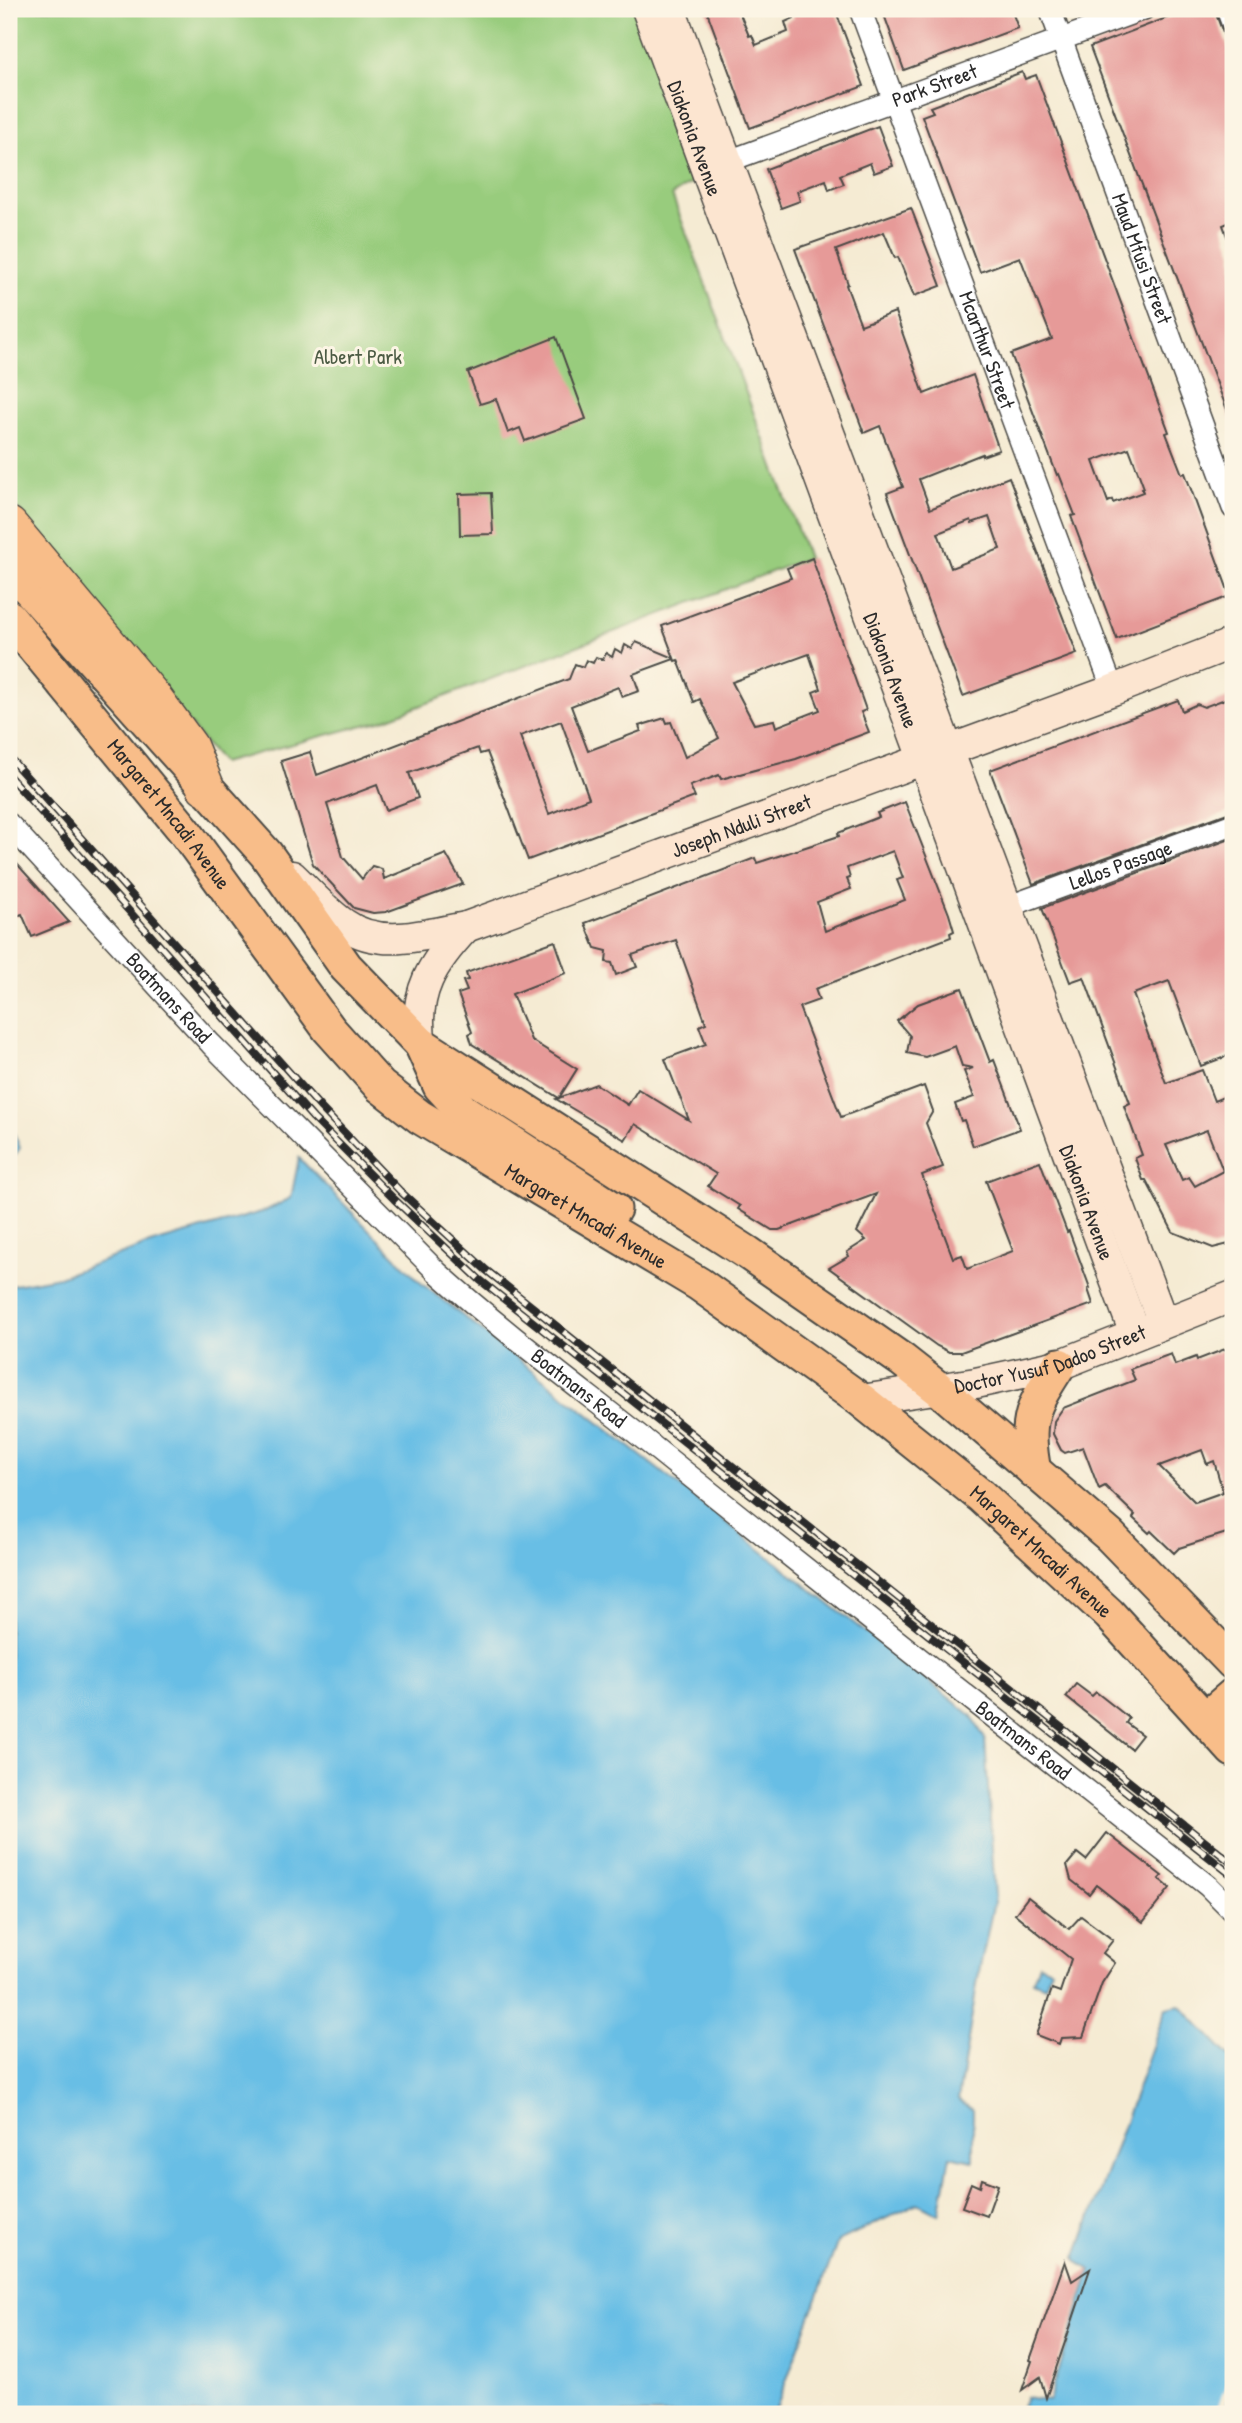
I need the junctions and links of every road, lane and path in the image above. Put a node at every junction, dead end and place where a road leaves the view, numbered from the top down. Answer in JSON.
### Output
{"nodes":[{"id":1,"x":647,"y":9,"type":"edge"},
{"id":2,"x":670,"y":9,"type":"edge"},
{"id":3,"x":860,"y":9,"type":"edge"},
{"id":4,"x":1050,"y":9,"type":"edge"},
{"id":5,"x":1144,"y":9,"type":"edge"},
{"id":6,"x":1227,"y":9,"type":"edge"},
{"id":7,"x":1233,"y":25,"type":"edge"},
{"id":8,"x":1062,"y":40,"type":"junction"},
{"id":9,"x":894,"y":99,"type":"junction"},
{"id":10,"x":716,"y":165,"type":"junction"},
{"id":11,"x":1233,"y":508,"type":"edge"},
{"id":12,"x":9,"y":526,"type":"edge"},
{"id":13,"x":9,"y":567,"type":"edge"},
{"id":14,"x":9,"y":617,"type":"edge"},
{"id":15,"x":1233,"y":643,"type":"edge"},
{"id":16,"x":1113,"y":690,"type":"junction"},
{"id":17,"x":936,"y":755,"type":"junction"},
{"id":18,"x":205,"y":786,"type":"junction"},
{"id":19,"x":9,"y":824,"type":"edge"},
{"id":20,"x":1233,"y":824,"type":"edge"},
{"id":21,"x":266,"y":854,"type":"junction"},
{"id":22,"x":1007,"y":907,"type":"junction"},
{"id":23,"x":466,"y":927,"type":"junction"},
{"id":24,"x":1006,"y":943,"type":"junction"},
{"id":25,"x":421,"y":1044,"type":"junction"},
{"id":26,"x":1094,"y":1179,"type":"junction"},
{"id":27,"x":699,"y":1284,"type":"junction"},
{"id":28,"x":1233,"y":1296,"type":"edge"},
{"id":29,"x":1163,"y":1323,"type":"junction"},
{"id":30,"x":1135,"y":1334,"type":"junction"},
{"id":31,"x":1059,"y":1365,"type":"junction"},
{"id":32,"x":939,"y":1389,"type":"junction"},
{"id":33,"x":861,"y":1400,"type":"junction"},
{"id":34,"x":1034,"y":1471,"type":"junction"},
{"id":35,"x":1233,"y":1662,"type":"edge"},
{"id":36,"x":1233,"y":1695,"type":"edge"},
{"id":37,"x":1205,"y":1719,"type":"junction"},
{"id":38,"x":1233,"y":1750,"type":"edge"},
{"id":39,"x":1233,"y":1911,"type":"edge"}],
"edges":[{"from":1,"to":10,"type":"street","name":"Diakonia Avenue"},
{"from":2,"to":10,"type":"street","name":"Diakonia Avenue"},
{"from":3,"to":9,"type":"street","name":"Mcarthur Street"},
{"from":4,"to":8,"type":"street","name":"Maud Mfusi Street"},
{"from":5,"to":8,"type":"street","name":"Park Street"},
{"from":6,"to":7,"type":"street"},
{"from":8,"to":9,"type":"street","name":"Park Street"},
{"from":8,"to":11,"type":"street","name":"Maud Mfusi Street"},
{"from":9,"to":10,"type":"street","name":"Park Street"},
{"from":9,"to":16,"type":"street","name":"Mcarthur Street"},
{"from":10,"to":17,"type":"street","name":"Diakonia Avenue"},
{"from":12,"to":18,"type":"highway"},
{"from":13,"to":18,"type":"main road","name":"Margaret Mncadi Avenue"},
{"from":14,"to":27,"type":"main road","name":"Margaret Mncadi Avenue"},
{"from":15,"to":16,"type":"street","name":"Joseph Nduli Street"},
{"from":16,"to":17,"type":"street","name":"Joseph Nduli Street"},
{"from":17,"to":22,"type":"street","name":"Diakonia Avenue"},
{"from":17,"to":23,"type":"street","name":"Joseph Nduli Street"},
{"from":17,"to":24,"type":"street","name":"Diakonia Avenue"},
{"from":18,"to":21,"type":"main road","name":"Margaret Mncadi Avenue"},
{"from":19,"to":39,"type":"street","name":"Boatmans Road"},
{"from":20,"to":22,"type":"street","name":"Lellos Passage"},
{"from":21,"to":23,"type":"street","name":"Joseph Nduli Street"},
{"from":21,"to":25,"type":"main road","name":"Margaret Mncadi Avenue"},
{"from":22,"to":24,"type":"street","name":"Diakonia Avenue"},
{"from":23,"to":25,"type":"street"},
{"from":24,"to":26,"type":"street","name":"Diakonia Avenue"},
{"from":25,"to":27,"type":"main road"},
{"from":25,"to":32,"type":"main road","name":"Margaret Mncadi Avenue"},
{"from":26,"to":29,"type":"street","name":"Diakonia Avenue"},
{"from":26,"to":30,"type":"street","name":"Diakonia Avenue"},
{"from":27,"to":33,"type":"main road","name":"Margaret Mncadi Avenue"},
{"from":28,"to":29,"type":"street","name":"Doctor Yusuf Dadoo Street"},
{"from":29,"to":30,"type":"street","name":"Doctor Yusuf Dadoo Street"},
{"from":30,"to":31,"type":"street","name":"Doctor Yusuf Dadoo Street"},
{"from":31,"to":32,"type":"street","name":"Doctor Yusuf Dadoo Street"},
{"from":31,"to":34,"type":"main road"},
{"from":32,"to":33,"type":"street","name":"Doctor Yusuf Dadoo Street"},
{"from":32,"to":34,"type":"main road","name":"Margaret Mncadi Avenue"},
{"from":33,"to":37,"type":"main road","name":"Margaret Mncadi Avenue"},
{"from":34,"to":35,"type":"main road","name":"Margaret Mncadi Avenue"},
{"from":36,"to":37,"type":"main road"},
{"from":37,"to":38,"type":"main road","name":"Margaret Mncadi Avenue"}]}
